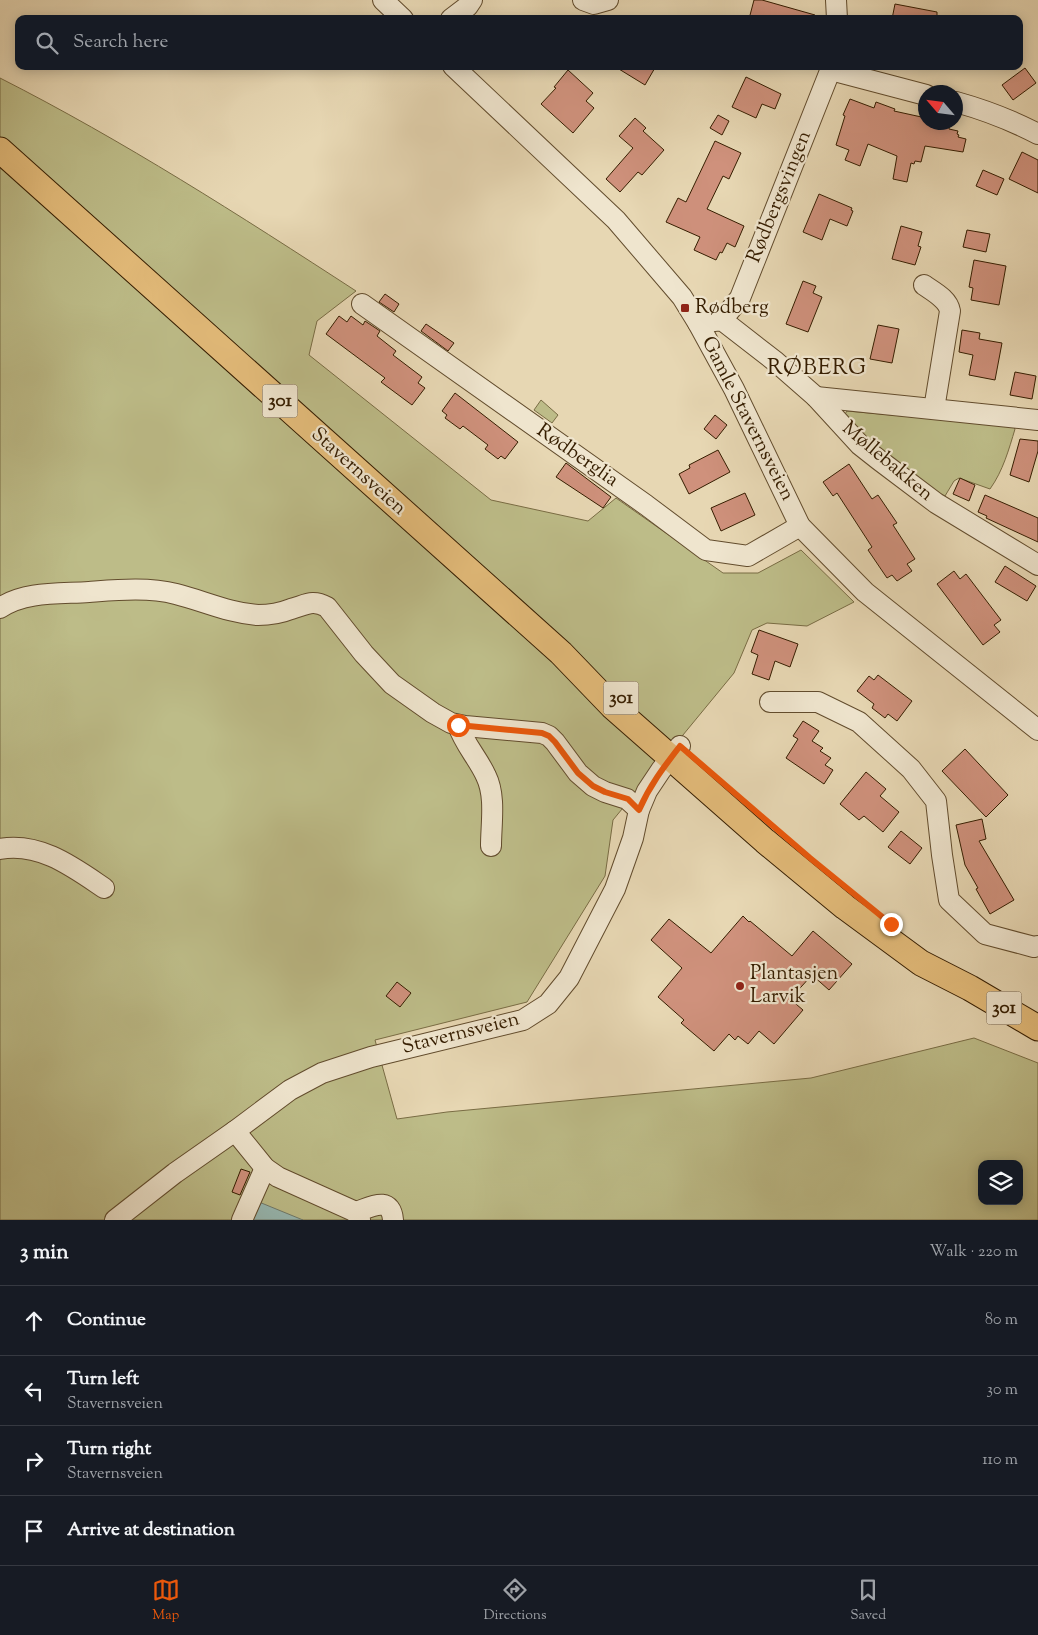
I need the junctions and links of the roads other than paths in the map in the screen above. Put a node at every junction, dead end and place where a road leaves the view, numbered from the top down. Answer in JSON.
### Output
{"nodes":[{"id":1,"x":383,"y":0,"type":"edge"},
{"id":2,"x":472,"y":0,"type":"edge"},
{"id":3,"x":583,"y":0,"type":"edge"},
{"id":4,"x":608,"y":0,"type":"edge"},
{"id":5,"x":836,"y":0,"type":"edge"},
{"id":6,"x":399,"y":15,"type":"edge"},
{"id":7,"x":456,"y":15,"type":"edge"},
{"id":8,"x":837,"y":15,"type":"edge"},
{"id":9,"x":457,"y":70,"type":"edge"},
{"id":10,"x":830,"y":70,"type":"edge"},
{"id":11,"x":838,"y":70,"type":"edge"},
{"id":12,"x":918,"y":93,"type":"edge"},
{"id":13,"x":963,"y":104,"type":"edge"},
{"id":14,"x":1038,"y":134,"type":"edge"},
{"id":15,"x":0,"y":150,"type":"edge"},
{"id":16,"x":924,"y":285,"type":"dead end"},
{"id":17,"x":362,"y":304,"type":"dead end"},
{"id":18,"x":722,"y":320,"type":"junction"},
{"id":19,"x":698,"y":324,"type":"junction"},
{"id":20,"x":816,"y":398,"type":"junction"},
{"id":21,"x":934,"y":409,"type":"junction"},
{"id":22,"x":1038,"y":420,"type":"edge"},
{"id":23,"x":800,"y":526,"type":"junction"},
{"id":24,"x":1038,"y":565,"type":"edge"},
{"id":25,"x":0,"y":608,"type":"edge"},
{"id":26,"x":770,"y":702,"type":"dead end"},
{"id":27,"x":458,"y":725,"type":"junction"},
{"id":28,"x":1038,"y":730,"type":"edge"},
{"id":29,"x":675,"y":752,"type":"junction"},
{"id":30,"x":639,"y":810,"type":"junction"},
{"id":31,"x":491,"y":846,"type":"dead end"},
{"id":32,"x":0,"y":848,"type":"edge"},
{"id":33,"x":104,"y":888,"type":"dead end"},
{"id":34,"x":1038,"y":946,"type":"edge"},
{"id":35,"x":1038,"y":1028,"type":"edge"},
{"id":36,"x":235,"y":1131,"type":"junction"},
{"id":37,"x":265,"y":1168,"type":"junction"},
{"id":38,"x":358,"y":1216,"type":"edge"},
{"id":39,"x":115,"y":1220,"type":"edge"},
{"id":40,"x":242,"y":1220,"type":"edge"},
{"id":41,"x":393,"y":1220,"type":"edge"}],
"edges":[{"from":1,"to":6,"type":"street"},
{"from":2,"to":7,"type":"street"},
{"from":3,"to":4,"type":"street"},
{"from":5,"to":8,"type":"street"},
{"from":9,"to":19,"type":"street","name":"Gamle Stavernsveien"},
{"from":10,"to":18,"type":"street","name":"Rødbergsvingen"},
{"from":11,"to":12,"type":"street","name":"Rødbergsvingen"},
{"from":13,"to":14,"type":"street"},
{"from":15,"to":29,"type":"main road","name":"Stavernsveien","number":"301"},
{"from":16,"to":21,"type":"street"},
{"from":17,"to":23,"type":"street","name":"Rødberglia"},
{"from":18,"to":19,"type":"street"},
{"from":18,"to":20,"type":"street","name":"Møllebakken"},
{"from":19,"to":23,"type":"street","name":"Gamle Stavernsveien"},
{"from":20,"to":21,"type":"street"},
{"from":20,"to":24,"type":"street","name":"Møllebakken"},
{"from":21,"to":22,"type":"street"},
{"from":23,"to":28,"type":"street","name":"Gamle Stavernsveien"},
{"from":25,"to":27,"type":"street"},
{"from":26,"to":34,"type":"street"},
{"from":27,"to":30,"type":"street"},
{"from":27,"to":31,"type":"street"},
{"from":29,"to":30,"type":"street","name":"Stavernsveien"},
{"from":29,"to":35,"type":"main road","name":"Stavernsveien","number":"301"},
{"from":30,"to":36,"type":"street","name":"Stavernsveien"},
{"from":32,"to":33,"type":"street"},
{"from":36,"to":37,"type":"street"},
{"from":36,"to":39,"type":"street","name":"Stavernsveien"},
{"from":37,"to":38,"type":"street"},
{"from":37,"to":40,"type":"street"},
{"from":38,"to":41,"type":"street"}]}
